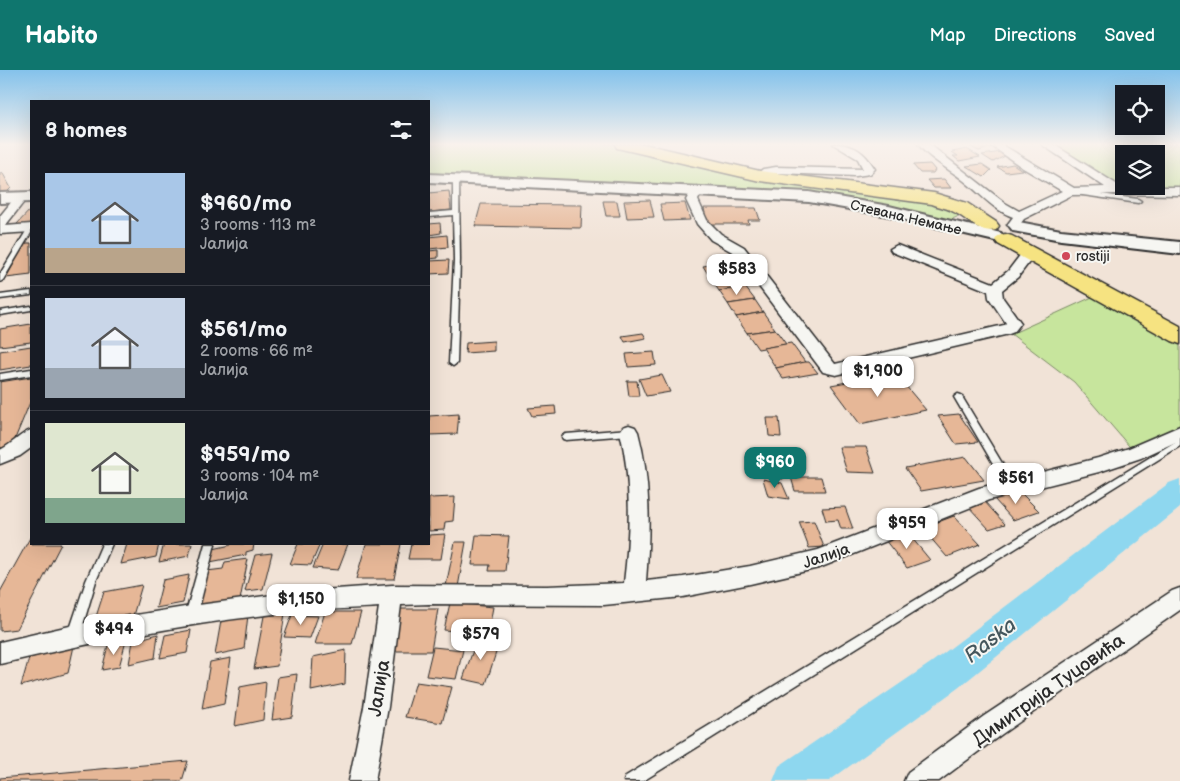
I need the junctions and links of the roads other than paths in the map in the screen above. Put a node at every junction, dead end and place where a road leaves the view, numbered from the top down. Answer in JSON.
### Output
{"nodes":[{"id":1,"x":769,"y":177,"type":"edge"},
{"id":2,"x":967,"y":177,"type":"edge"},
{"id":3,"x":1046,"y":177,"type":"edge"},
{"id":4,"x":1098,"y":177,"type":"edge"},
{"id":5,"x":430,"y":178,"type":"edge"},
{"id":6,"x":456,"y":178,"type":"junction"},
{"id":7,"x":1115,"y":188,"type":"edge"},
{"id":8,"x":697,"y":190,"type":"junction"},
{"id":9,"x":1115,"y":190,"type":"edge"},
{"id":10,"x":1165,"y":191,"type":"edge"},
{"id":11,"x":1180,"y":191,"type":"edge"},
{"id":12,"x":1072,"y":192,"type":"junction"},
{"id":13,"x":26,"y":197,"type":"edge"},
{"id":14,"x":0,"y":198,"type":"edge"},
{"id":15,"x":1138,"y":200,"type":"dead end"},
{"id":16,"x":957,"y":206,"type":"junction"},
{"id":17,"x":456,"y":212,"type":"junction"},
{"id":18,"x":430,"y":216,"type":"edge"},
{"id":19,"x":941,"y":222,"type":"junction"},
{"id":20,"x":0,"y":224,"type":"edge"},
{"id":21,"x":30,"y":228,"type":"edge"},
{"id":22,"x":0,"y":230,"type":"edge"},
{"id":23,"x":30,"y":230,"type":"edge"},
{"id":24,"x":1013,"y":235,"type":"junction"},
{"id":25,"x":1180,"y":248,"type":"edge"},
{"id":26,"x":897,"y":249,"type":"dead end"},
{"id":27,"x":0,"y":280,"type":"edge"},
{"id":28,"x":995,"y":289,"type":"junction"},
{"id":29,"x":30,"y":293,"type":"edge"},
{"id":30,"x":0,"y":297,"type":"edge"},
{"id":31,"x":30,"y":308,"type":"edge"},
{"id":32,"x":0,"y":313,"type":"edge"},
{"id":33,"x":1180,"y":336,"type":"edge"},
{"id":34,"x":453,"y":363,"type":"dead end"},
{"id":35,"x":30,"y":372,"type":"edge"},
{"id":36,"x":0,"y":377,"type":"edge"},
{"id":37,"x":958,"y":397,"type":"dead end"},
{"id":38,"x":629,"y":432,"type":"joint"},
{"id":39,"x":1180,"y":433,"type":"edge"},
{"id":40,"x":566,"y":437,"type":"dead end"},
{"id":41,"x":30,"y":438,"type":"edge"},
{"id":42,"x":1180,"y":442,"type":"edge"},
{"id":43,"x":0,"y":457,"type":"edge"},
{"id":44,"x":1010,"y":486,"type":"junction"},
{"id":45,"x":108,"y":545,"type":"edge"},
{"id":46,"x":210,"y":545,"type":"edge"},
{"id":47,"x":634,"y":593,"type":"junction"},
{"id":48,"x":392,"y":595,"type":"junction"},
{"id":49,"x":1180,"y":598,"type":"edge"},
{"id":50,"x":191,"y":616,"type":"junction"},
{"id":51,"x":74,"y":636,"type":"junction"},
{"id":52,"x":0,"y":653,"type":"edge"},
{"id":53,"x":362,"y":781,"type":"edge"},
{"id":54,"x":631,"y":781,"type":"edge"},
{"id":55,"x":917,"y":781,"type":"edge"}],
"edges":[{"from":1,"to":16,"type":"main road"},
{"from":2,"to":24,"type":"street"},
{"from":3,"to":12,"type":"street"},
{"from":4,"to":7,"type":"street"},
{"from":5,"to":6,"type":"street","name":"Стевана Немање"},
{"from":6,"to":8,"type":"street","name":"Стевана Немање"},
{"from":6,"to":17,"type":"lane"},
{"from":8,"to":19,"type":"street","name":"Стевана Немање"},
{"from":8,"to":28,"type":"street"},
{"from":9,"to":12,"type":"street"},
{"from":10,"to":11,"type":"street"},
{"from":12,"to":15,"type":"lane"},
{"from":12,"to":24,"type":"street"},
{"from":13,"to":14,"type":"street"},
{"from":13,"to":20,"type":"street"},
{"from":16,"to":19,"type":"main road"},
{"from":16,"to":24,"type":"main road"},
{"from":17,"to":18,"type":"lane"},
{"from":17,"to":34,"type":"lane"},
{"from":19,"to":24,"type":"street","name":"Стевана Немање"},
{"from":21,"to":22,"type":"street"},
{"from":23,"to":27,"type":"lane"},
{"from":24,"to":25,"type":"main road"},
{"from":24,"to":28,"type":"street"},
{"from":24,"to":33,"type":"main road"},
{"from":26,"to":28,"type":"street"},
{"from":29,"to":30,"type":"lane"},
{"from":31,"to":32,"type":"lane"},
{"from":35,"to":36,"type":"lane"},
{"from":37,"to":44,"type":"lane"},
{"from":38,"to":40,"type":"lane"},
{"from":38,"to":47,"type":"street"},
{"from":39,"to":44,"type":"street","name":"Јалија"},
{"from":41,"to":43,"type":"street"},
{"from":42,"to":54,"type":"lane"},
{"from":44,"to":47,"type":"street","name":"Јалија"},
{"from":45,"to":51,"type":"lane"},
{"from":46,"to":50,"type":"lane"},
{"from":47,"to":48,"type":"street","name":"Јалија"},
{"from":48,"to":50,"type":"street","name":"Јалија"},
{"from":48,"to":53,"type":"street","name":"Јалија"},
{"from":49,"to":55,"type":"street","name":"Димитрија Туцовића"},
{"from":50,"to":51,"type":"street","name":"Јалија"},
{"from":51,"to":52,"type":"street","name":"Јалија"}]}
